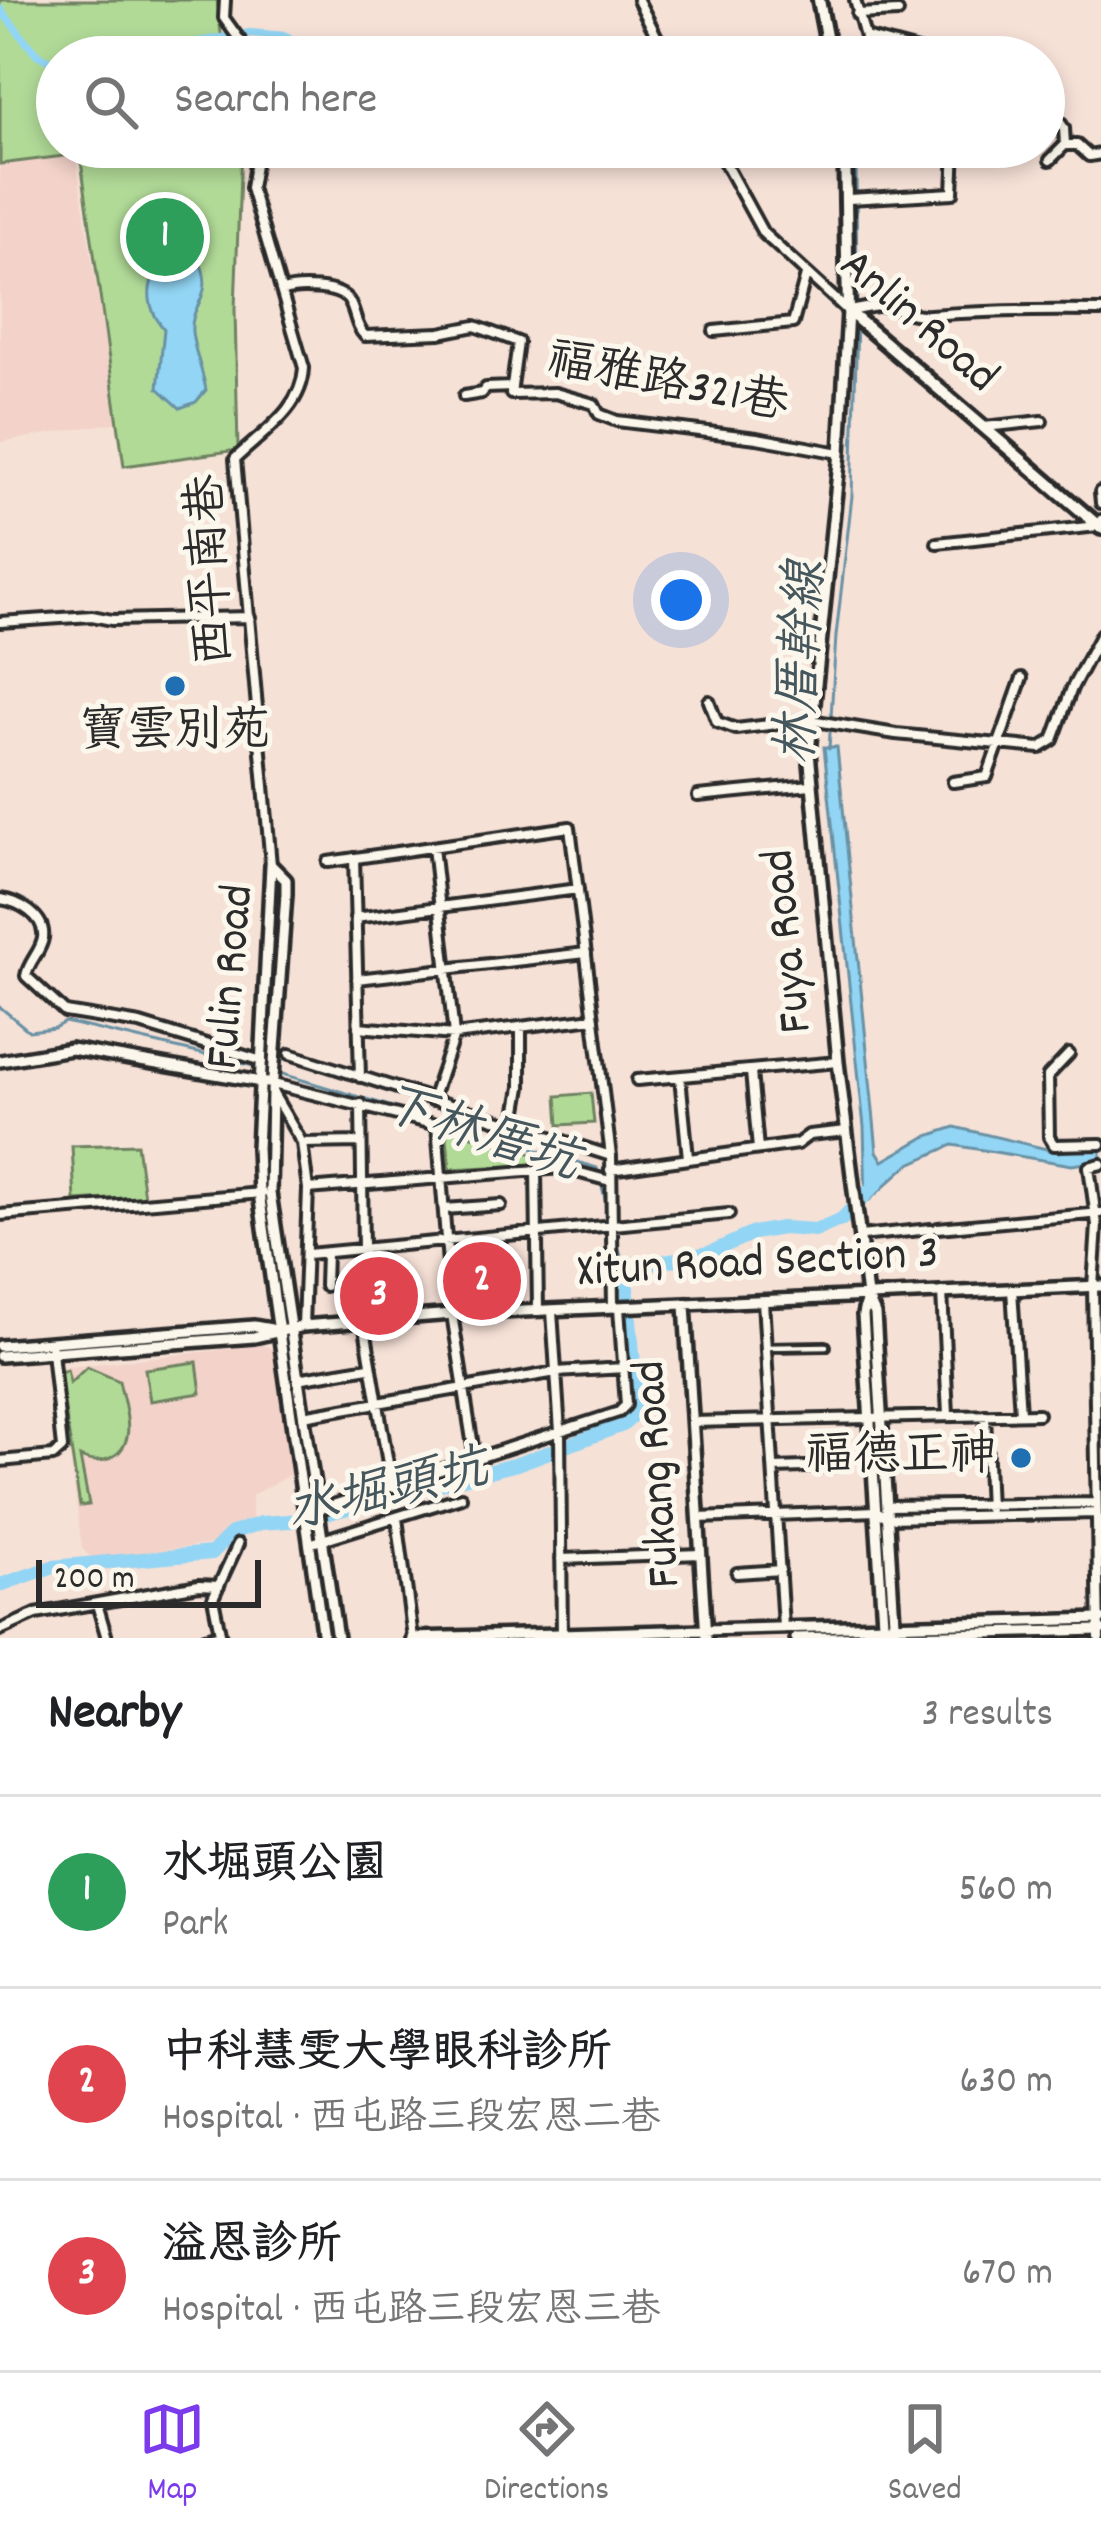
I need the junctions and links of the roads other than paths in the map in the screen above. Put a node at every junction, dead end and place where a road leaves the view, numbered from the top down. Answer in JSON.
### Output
{"nodes":[{"id":1,"x":225,"y":0,"type":"edge"},
{"id":2,"x":638,"y":0,"type":"edge"},
{"id":3,"x":819,"y":0,"type":"edge"},
{"id":4,"x":855,"y":0,"type":"edge"},
{"id":5,"x":898,"y":11,"type":"dead end"},
{"id":6,"x":857,"y":14,"type":"junction"},
{"id":7,"x":234,"y":36,"type":"edge"},
{"id":8,"x":657,"y":36,"type":"edge"},
{"id":9,"x":826,"y":36,"type":"edge"},
{"id":10,"x":865,"y":36,"type":"edge"},
{"id":11,"x":1065,"y":145,"type":"edge"},
{"id":12,"x":1101,"y":154,"type":"edge"},
{"id":13,"x":254,"y":168,"type":"edge"},
{"id":14,"x":727,"y":168,"type":"edge"},
{"id":15,"x":849,"y":168,"type":"edge"},
{"id":16,"x":954,"y":168,"type":"edge"},
{"id":17,"x":855,"y":199,"type":"junction"},
{"id":18,"x":806,"y":275,"type":"junction"},
{"id":19,"x":283,"y":292,"type":"junction"},
{"id":20,"x":1101,"y":310,"type":"edge"},
{"id":21,"x":855,"y":315,"type":"junction"},
{"id":22,"x":714,"y":332,"type":"dead end"},
{"id":23,"x":512,"y":387,"type":"junction"},
{"id":24,"x":464,"y":396,"type":"dead end"},
{"id":25,"x":1042,"y":421,"type":"dead end"},
{"id":26,"x":983,"y":428,"type":"junction"},
{"id":27,"x":840,"y":453,"type":"junction"},
{"id":28,"x":1100,"y":492,"type":"edge"},
{"id":29,"x":1101,"y":503,"type":"edge"},
{"id":30,"x":1100,"y":525,"type":"edge"},
{"id":31,"x":937,"y":543,"type":"dead end"},
{"id":32,"x":251,"y":617,"type":"junction"},
{"id":33,"x":0,"y":622,"type":"edge"},
{"id":34,"x":1101,"y":634,"type":"edge"},
{"id":35,"x":1022,"y":678,"type":"dead end"},
{"id":36,"x":709,"y":701,"type":"dead end"},
{"id":37,"x":810,"y":721,"type":"junction"},
{"id":38,"x":996,"y":743,"type":"junction"},
{"id":39,"x":953,"y":782,"type":"dead end"},
{"id":40,"x":811,"y":785,"type":"junction"},
{"id":41,"x":698,"y":796,"type":"dead end"},
{"id":42,"x":433,"y":847,"type":"junction"},
{"id":43,"x":354,"y":858,"type":"junction"},
{"id":44,"x":328,"y":862,"type":"dead end"},
{"id":45,"x":271,"y":866,"type":"joint"},
{"id":46,"x":578,"y":890,"type":"junction"},
{"id":47,"x":0,"y":899,"type":"edge"},
{"id":48,"x":440,"y":907,"type":"junction"},
{"id":49,"x":356,"y":918,"type":"junction"},
{"id":50,"x":586,"y":953,"type":"junction"},
{"id":51,"x":447,"y":969,"type":"junction"},
{"id":52,"x":357,"y":979,"type":"junction"},
{"id":53,"x":594,"y":1018,"type":"junction"},
{"id":54,"x":358,"y":1027,"type":"junction"},
{"id":55,"x":521,"y":1027,"type":"junction"},
{"id":56,"x":454,"y":1035,"type":"junction"},
{"id":57,"x":290,"y":1054,"type":"dead end"},
{"id":58,"x":1069,"y":1054,"type":"dead end"},
{"id":59,"x":0,"y":1061,"type":"edge"},
{"id":60,"x":838,"y":1063,"type":"junction"},
{"id":61,"x":751,"y":1072,"type":"junction"},
{"id":62,"x":267,"y":1074,"type":"junction"},
{"id":63,"x":360,"y":1076,"type":"junction"},
{"id":64,"x":680,"y":1077,"type":"junction"},
{"id":65,"x":637,"y":1080,"type":"dead end"},
{"id":66,"x":1043,"y":1097,"type":"dead end"},
{"id":67,"x":433,"y":1100,"type":"junction"},
{"id":68,"x":361,"y":1104,"type":"junction"},
{"id":69,"x":514,"y":1127,"type":"junction"},
{"id":70,"x":847,"y":1131,"type":"junction"},
{"id":71,"x":361,"y":1142,"type":"junction"},
{"id":72,"x":302,"y":1143,"type":"junction"},
{"id":73,"x":1101,"y":1144,"type":"edge"},
{"id":74,"x":1054,"y":1145,"type":"junction"},
{"id":75,"x":758,"y":1149,"type":"junction"},
{"id":76,"x":611,"y":1156,"type":"junction"},
{"id":77,"x":688,"y":1158,"type":"junction"},
{"id":78,"x":1101,"y":1164,"type":"edge"},
{"id":79,"x":536,"y":1170,"type":"junction"},
{"id":80,"x":610,"y":1175,"type":"junction"},
{"id":81,"x":441,"y":1177,"type":"junction"},
{"id":82,"x":361,"y":1183,"type":"junction"},
{"id":83,"x":308,"y":1189,"type":"junction"},
{"id":84,"x":264,"y":1193,"type":"junction"},
{"id":85,"x":501,"y":1205,"type":"dead end"},
{"id":86,"x":444,"y":1209,"type":"junction"},
{"id":87,"x":1097,"y":1213,"type":"edge"},
{"id":88,"x":729,"y":1214,"type":"dead end"},
{"id":89,"x":0,"y":1215,"type":"edge"},
{"id":90,"x":613,"y":1227,"type":"junction"},
{"id":91,"x":536,"y":1234,"type":"junction"},
{"id":92,"x":860,"y":1236,"type":"junction"},
{"id":93,"x":447,"y":1243,"type":"junction"},
{"id":94,"x":363,"y":1249,"type":"junction"},
{"id":95,"x":326,"y":1253,"type":"junction"},
{"id":96,"x":308,"y":1254,"type":"junction"},
{"id":97,"x":326,"y":1286,"type":"dead end"},
{"id":98,"x":1097,"y":1286,"type":"edge"},
{"id":99,"x":1012,"y":1289,"type":"junction"},
{"id":100,"x":942,"y":1292,"type":"junction"},
{"id":101,"x":867,"y":1296,"type":"junction"},
{"id":102,"x":763,"y":1301,"type":"junction"},
{"id":103,"x":685,"y":1305,"type":"junction"},
{"id":104,"x":623,"y":1308,"type":"junction"},
{"id":105,"x":538,"y":1311,"type":"junction"},
{"id":106,"x":552,"y":1311,"type":"junction"},
{"id":107,"x":452,"y":1314,"type":"junction"},
{"id":108,"x":364,"y":1322,"type":"junction"},
{"id":109,"x":303,"y":1326,"type":"junction"},
{"id":110,"x":289,"y":1329,"type":"junction"},
{"id":111,"x":276,"y":1330,"type":"junction"},
{"id":112,"x":0,"y":1346,"type":"edge"},
{"id":113,"x":826,"y":1346,"type":"dead end"},
{"id":114,"x":51,"y":1347,"type":"junction"},
{"id":115,"x":766,"y":1347,"type":"junction"},
{"id":116,"x":0,"y":1356,"type":"edge"},
{"id":117,"x":369,"y":1367,"type":"junction"},
{"id":118,"x":624,"y":1368,"type":"junction"},
{"id":119,"x":556,"y":1372,"type":"junction"},
{"id":120,"x":297,"y":1379,"type":"junction"},
{"id":121,"x":464,"y":1390,"type":"junction"},
{"id":122,"x":377,"y":1404,"type":"junction"},
{"id":123,"x":1020,"y":1414,"type":"junction"},
{"id":124,"x":1038,"y":1414,"type":"dead end"},
{"id":125,"x":948,"y":1415,"type":"junction"},
{"id":126,"x":986,"y":1415,"type":"junction"},
{"id":127,"x":303,"y":1416,"type":"junction"},
{"id":128,"x":875,"y":1416,"type":"junction"},
{"id":129,"x":771,"y":1418,"type":"junction"},
{"id":130,"x":692,"y":1422,"type":"junction"},
{"id":131,"x":560,"y":1434,"type":"junction"},
{"id":132,"x":1098,"y":1449,"type":"edge"},
{"id":133,"x":476,"y":1460,"type":"junction"},
{"id":134,"x":0,"y":1461,"type":"edge"},
{"id":135,"x":836,"y":1466,"type":"dead end"},
{"id":136,"x":774,"y":1468,"type":"junction"},
{"id":137,"x":392,"y":1487,"type":"junction"},
{"id":138,"x":460,"y":1497,"type":"dead end"},
{"id":139,"x":989,"y":1504,"type":"junction"},
{"id":140,"x":1096,"y":1508,"type":"junction"},
{"id":141,"x":876,"y":1511,"type":"junction"},
{"id":142,"x":888,"y":1512,"type":"junction"},
{"id":143,"x":777,"y":1515,"type":"junction"},
{"id":144,"x":318,"y":1516,"type":"junction"},
{"id":145,"x":989,"y":1516,"type":"junction"},
{"id":146,"x":398,"y":1518,"type":"junction"},
{"id":147,"x":698,"y":1518,"type":"junction"},
{"id":148,"x":305,"y":1519,"type":"junction"},
{"id":149,"x":323,"y":1540,"type":"junction"},
{"id":150,"x":238,"y":1544,"type":"dead end"},
{"id":151,"x":309,"y":1544,"type":"junction"},
{"id":152,"x":700,"y":1554,"type":"junction"},
{"id":153,"x":561,"y":1559,"type":"junction"},
{"id":154,"x":780,"y":1570,"type":"junction"},
{"id":155,"x":737,"y":1573,"type":"dead end"},
{"id":156,"x":219,"y":1586,"type":"junction"},
{"id":157,"x":97,"y":1604,"type":"junction"},
{"id":158,"x":783,"y":1627,"type":"junction"},
{"id":159,"x":1099,"y":1627,"type":"edge"},
{"id":160,"x":0,"y":1630,"type":"edge"},
{"id":161,"x":890,"y":1633,"type":"edge"},
{"id":162,"x":706,"y":1634,"type":"edge"},
{"id":163,"x":995,"y":1635,"type":"edge"},
{"id":164,"x":221,"y":1636,"type":"edge"},
{"id":165,"x":562,"y":1636,"type":"edge"},
{"id":166,"x":107,"y":1638,"type":"edge"},
{"id":167,"x":205,"y":1638,"type":"edge"},
{"id":168,"x":323,"y":1638,"type":"edge"},
{"id":169,"x":337,"y":1638,"type":"edge"},
{"id":170,"x":412,"y":1638,"type":"edge"},
{"id":171,"x":796,"y":1638,"type":"edge"}],
"edges":[{"from":1,"to":7,"type":"street"},
{"from":2,"to":8,"type":"street"},
{"from":3,"to":9,"type":"main road"},
{"from":4,"to":6,"type":"street"},
{"from":5,"to":6,"type":"street"},
{"from":6,"to":10,"type":"street"},
{"from":11,"to":12,"type":"street"},
{"from":13,"to":19,"type":"street","name":"西平南巷"},
{"from":14,"to":18,"type":"street","name":"Anlin Road"},
{"from":15,"to":17,"type":"main road","name":"Fuya Road"},
{"from":16,"to":17,"type":"street"},
{"from":17,"to":21,"type":"main road","name":"Fuya Road"},
{"from":18,"to":21,"type":"street","name":"Anlin Road"},
{"from":18,"to":22,"type":"street"},
{"from":19,"to":23,"type":"street","name":"福雅路321巷"},
{"from":19,"to":32,"type":"street","name":"西平南巷"},
{"from":20,"to":21,"type":"street"},
{"from":21,"to":26,"type":"main road","name":"Anlin Road"},
{"from":21,"to":27,"type":"street","name":"Fuya Road"},
{"from":23,"to":24,"type":"street"},
{"from":23,"to":27,"type":"street","name":"福雅路321巷"},
{"from":25,"to":26,"type":"street"},
{"from":26,"to":30,"type":"main road","name":"Anlin Road"},
{"from":27,"to":37,"type":"street","name":"Fuya Road"},
{"from":28,"to":29,"type":"street"},
{"from":30,"to":31,"type":"street"},
{"from":32,"to":33,"type":"street"},
{"from":32,"to":45,"type":"street","name":"西平南巷"},
{"from":34,"to":38,"type":"street"},
{"from":35,"to":38,"type":"street"},
{"from":36,"to":37,"type":"street"},
{"from":37,"to":38,"type":"street"},
{"from":37,"to":40,"type":"street","name":"Fuya Road"},
{"from":38,"to":39,"type":"street"},
{"from":40,"to":41,"type":"street"},
{"from":40,"to":60,"type":"street","name":"Fuya Road"},
{"from":42,"to":43,"type":"street"},
{"from":42,"to":46,"type":"street"},
{"from":42,"to":48,"type":"street"},
{"from":43,"to":44,"type":"street"},
{"from":43,"to":49,"type":"street"},
{"from":45,"to":62,"type":"street","name":"Fulin Road"},
{"from":46,"to":48,"type":"street"},
{"from":46,"to":50,"type":"street"},
{"from":47,"to":62,"type":"street"},
{"from":48,"to":49,"type":"street"},
{"from":48,"to":51,"type":"street"},
{"from":49,"to":52,"type":"street"},
{"from":50,"to":51,"type":"street"},
{"from":50,"to":53,"type":"street"},
{"from":51,"to":52,"type":"street"},
{"from":51,"to":56,"type":"street"},
{"from":52,"to":54,"type":"street"},
{"from":53,"to":55,"type":"street"},
{"from":53,"to":76,"type":"street"},
{"from":54,"to":56,"type":"street"},
{"from":54,"to":63,"type":"street"},
{"from":55,"to":56,"type":"street"},
{"from":55,"to":69,"type":"street"},
{"from":56,"to":67,"type":"street"},
{"from":57,"to":63,"type":"street"},
{"from":58,"to":74,"type":"street"},
{"from":59,"to":62,"type":"street"},
{"from":60,"to":61,"type":"street"},
{"from":60,"to":70,"type":"street","name":"Fuya Road"},
{"from":61,"to":64,"type":"street"},
{"from":61,"to":75,"type":"street"},
{"from":62,"to":68,"type":"street"},
{"from":62,"to":72,"type":"street"},
{"from":62,"to":84,"type":"street","name":"Fulin Road"},
{"from":63,"to":67,"type":"street"},
{"from":64,"to":65,"type":"street"},
{"from":64,"to":77,"type":"street"},
{"from":66,"to":74,"type":"street"},
{"from":67,"to":69,"type":"street"},
{"from":68,"to":71,"type":"street"},
{"from":68,"to":81,"type":"street"},
{"from":69,"to":76,"type":"street"},
{"from":70,"to":75,"type":"street"},
{"from":70,"to":92,"type":"street","name":"Fuya Road"},
{"from":71,"to":72,"type":"street"},
{"from":71,"to":82,"type":"street"},
{"from":72,"to":83,"type":"street"},
{"from":73,"to":74,"type":"street"},
{"from":75,"to":77,"type":"street"},
{"from":76,"to":80,"type":"street"},
{"from":77,"to":80,"type":"street"},
{"from":78,"to":87,"type":"street"},
{"from":79,"to":80,"type":"street"},
{"from":79,"to":81,"type":"street"},
{"from":79,"to":91,"type":"street"},
{"from":80,"to":90,"type":"street"},
{"from":81,"to":82,"type":"street"},
{"from":81,"to":86,"type":"street"},
{"from":82,"to":83,"type":"street"},
{"from":82,"to":94,"type":"street"},
{"from":83,"to":96,"type":"street"},
{"from":84,"to":89,"type":"street"},
{"from":84,"to":110,"type":"street","name":"Fulin Road"},
{"from":84,"to":111,"type":"street","name":"Fulin Road"},
{"from":85,"to":86,"type":"street"},
{"from":86,"to":93,"type":"street"},
{"from":87,"to":92,"type":"street"},
{"from":87,"to":98,"type":"street"},
{"from":88,"to":90,"type":"street"},
{"from":90,"to":91,"type":"street"},
{"from":90,"to":104,"type":"street"},
{"from":91,"to":93,"type":"street"},
{"from":91,"to":105,"type":"street"},
{"from":92,"to":101,"type":"street","name":"Fuya Road"},
{"from":93,"to":94,"type":"street"},
{"from":93,"to":107,"type":"street"},
{"from":94,"to":95,"type":"street"},
{"from":94,"to":108,"type":"street"},
{"from":95,"to":96,"type":"street"},
{"from":95,"to":97,"type":"street"},
{"from":96,"to":109,"type":"street"},
{"from":98,"to":99,"type":"street","name":"Xitun Road Section 3"},
{"from":98,"to":132,"type":"street"},
{"from":99,"to":100,"type":"street","name":"Xitun Road Section 3"},
{"from":99,"to":123,"type":"street"},
{"from":100,"to":101,"type":"street","name":"Xitun Road Section 3"},
{"from":100,"to":125,"type":"street"},
{"from":101,"to":102,"type":"street","name":"Xitun Road Section 3"},
{"from":101,"to":128,"type":"street","name":"Fuya Road"},
{"from":102,"to":103,"type":"street","name":"Xitun Road Section 3"},
{"from":102,"to":115,"type":"street"},
{"from":103,"to":104,"type":"street","name":"Xitun Road Section 3"},
{"from":103,"to":130,"type":"street","name":"Fukang Road"},
{"from":104,"to":106,"type":"street","name":"Xitun Road Section 3"},
{"from":104,"to":118,"type":"street"},
{"from":105,"to":106,"type":"street","name":"Xitun Road Section 3"},
{"from":105,"to":107,"type":"street","name":"Xitun Road Section 3"},
{"from":106,"to":119,"type":"street"},
{"from":107,"to":108,"type":"street","name":"Xitun Road Section 3"},
{"from":107,"to":121,"type":"street"},
{"from":108,"to":109,"type":"street","name":"Xitun Road Section 3"},
{"from":108,"to":117,"type":"street"},
{"from":109,"to":110,"type":"street","name":"Xitun Road Section 3"},
{"from":110,"to":111,"type":"street","name":"Xitun Road Section 3"},
{"from":110,"to":120,"type":"street","name":"Fulin Road"},
{"from":111,"to":114,"type":"street","name":"Xitun Road Section 3"},
{"from":111,"to":148,"type":"street","name":"Fulin Road"},
{"from":112,"to":114,"type":"street","name":"Xitun Road Section 3"},
{"from":113,"to":115,"type":"street"},
{"from":114,"to":116,"type":"street","name":"Xitun Road Section 3"},
{"from":114,"to":134,"type":"street"},
{"from":115,"to":129,"type":"street"},
{"from":117,"to":120,"type":"street"},
{"from":117,"to":122,"type":"street"},
{"from":118,"to":119,"type":"street"},
{"from":118,"to":131,"type":"street"},
{"from":119,"to":121,"type":"street"},
{"from":119,"to":131,"type":"street"},
{"from":120,"to":127,"type":"street","name":"Fulin Road"},
{"from":121,"to":122,"type":"street"},
{"from":121,"to":133,"type":"street"},
{"from":122,"to":127,"type":"street"},
{"from":122,"to":137,"type":"street"},
{"from":123,"to":124,"type":"street"},
{"from":123,"to":126,"type":"street"},
{"from":125,"to":126,"type":"street"},
{"from":125,"to":128,"type":"street"},
{"from":126,"to":139,"type":"street"},
{"from":127,"to":144,"type":"street","name":"Fulin Road"},
{"from":128,"to":129,"type":"street"},
{"from":128,"to":141,"type":"street","name":"Fuya Road"},
{"from":128,"to":142,"type":"street","name":"Fuya Road"},
{"from":129,"to":130,"type":"street"},
{"from":129,"to":136,"type":"street"},
{"from":130,"to":147,"type":"street","name":"Fukang Road"},
{"from":131,"to":133,"type":"street"},
{"from":131,"to":153,"type":"street"},
{"from":132,"to":140,"type":"street"},
{"from":133,"to":137,"type":"street"},
{"from":135,"to":136,"type":"street"},
{"from":136,"to":143,"type":"street"},
{"from":137,"to":144,"type":"street"},
{"from":138,"to":146,"type":"street"},
{"from":139,"to":140,"type":"street"},
{"from":139,"to":142,"type":"street"},
{"from":139,"to":145,"type":"street"},
{"from":140,"to":145,"type":"street"},
{"from":140,"to":159,"type":"street"},
{"from":141,"to":142,"type":"street"},
{"from":141,"to":143,"type":"street"},
{"from":141,"to":161,"type":"street","name":"Fuya Road"},
{"from":142,"to":145,"type":"street"},
{"from":142,"to":161,"type":"street","name":"Fuya Road"},
{"from":143,"to":147,"type":"street"},
{"from":143,"to":154,"type":"street"},
{"from":144,"to":148,"type":"street"},
{"from":144,"to":149,"type":"street","name":"Fulin Road"},
{"from":146,"to":149,"type":"street"},
{"from":146,"to":170,"type":"street"},
{"from":147,"to":152,"type":"street","name":"Fukang Road"},
{"from":148,"to":151,"type":"street","name":"Fulin Road"},
{"from":149,"to":151,"type":"street"},
{"from":149,"to":169,"type":"street","name":"Fulin Road"},
{"from":150,"to":156,"type":"street"},
{"from":151,"to":168,"type":"street","name":"Fulin Road"},
{"from":152,"to":153,"type":"street"},
{"from":152,"to":162,"type":"street","name":"Fukang Road"},
{"from":153,"to":165,"type":"street"},
{"from":154,"to":155,"type":"street"},
{"from":154,"to":158,"type":"street"},
{"from":156,"to":157,"type":"street"},
{"from":156,"to":164,"type":"street"},
{"from":157,"to":160,"type":"street"},
{"from":157,"to":166,"type":"street"},
{"from":158,"to":161,"type":"street"},
{"from":158,"to":162,"type":"street"},
{"from":159,"to":161,"type":"street"},
{"from":159,"to":163,"type":"street"},
{"from":161,"to":163,"type":"street"},
{"from":161,"to":171,"type":"street"},
{"from":162,"to":165,"type":"street"},
{"from":164,"to":167,"type":"street"},
{"from":165,"to":170,"type":"street"}]}
